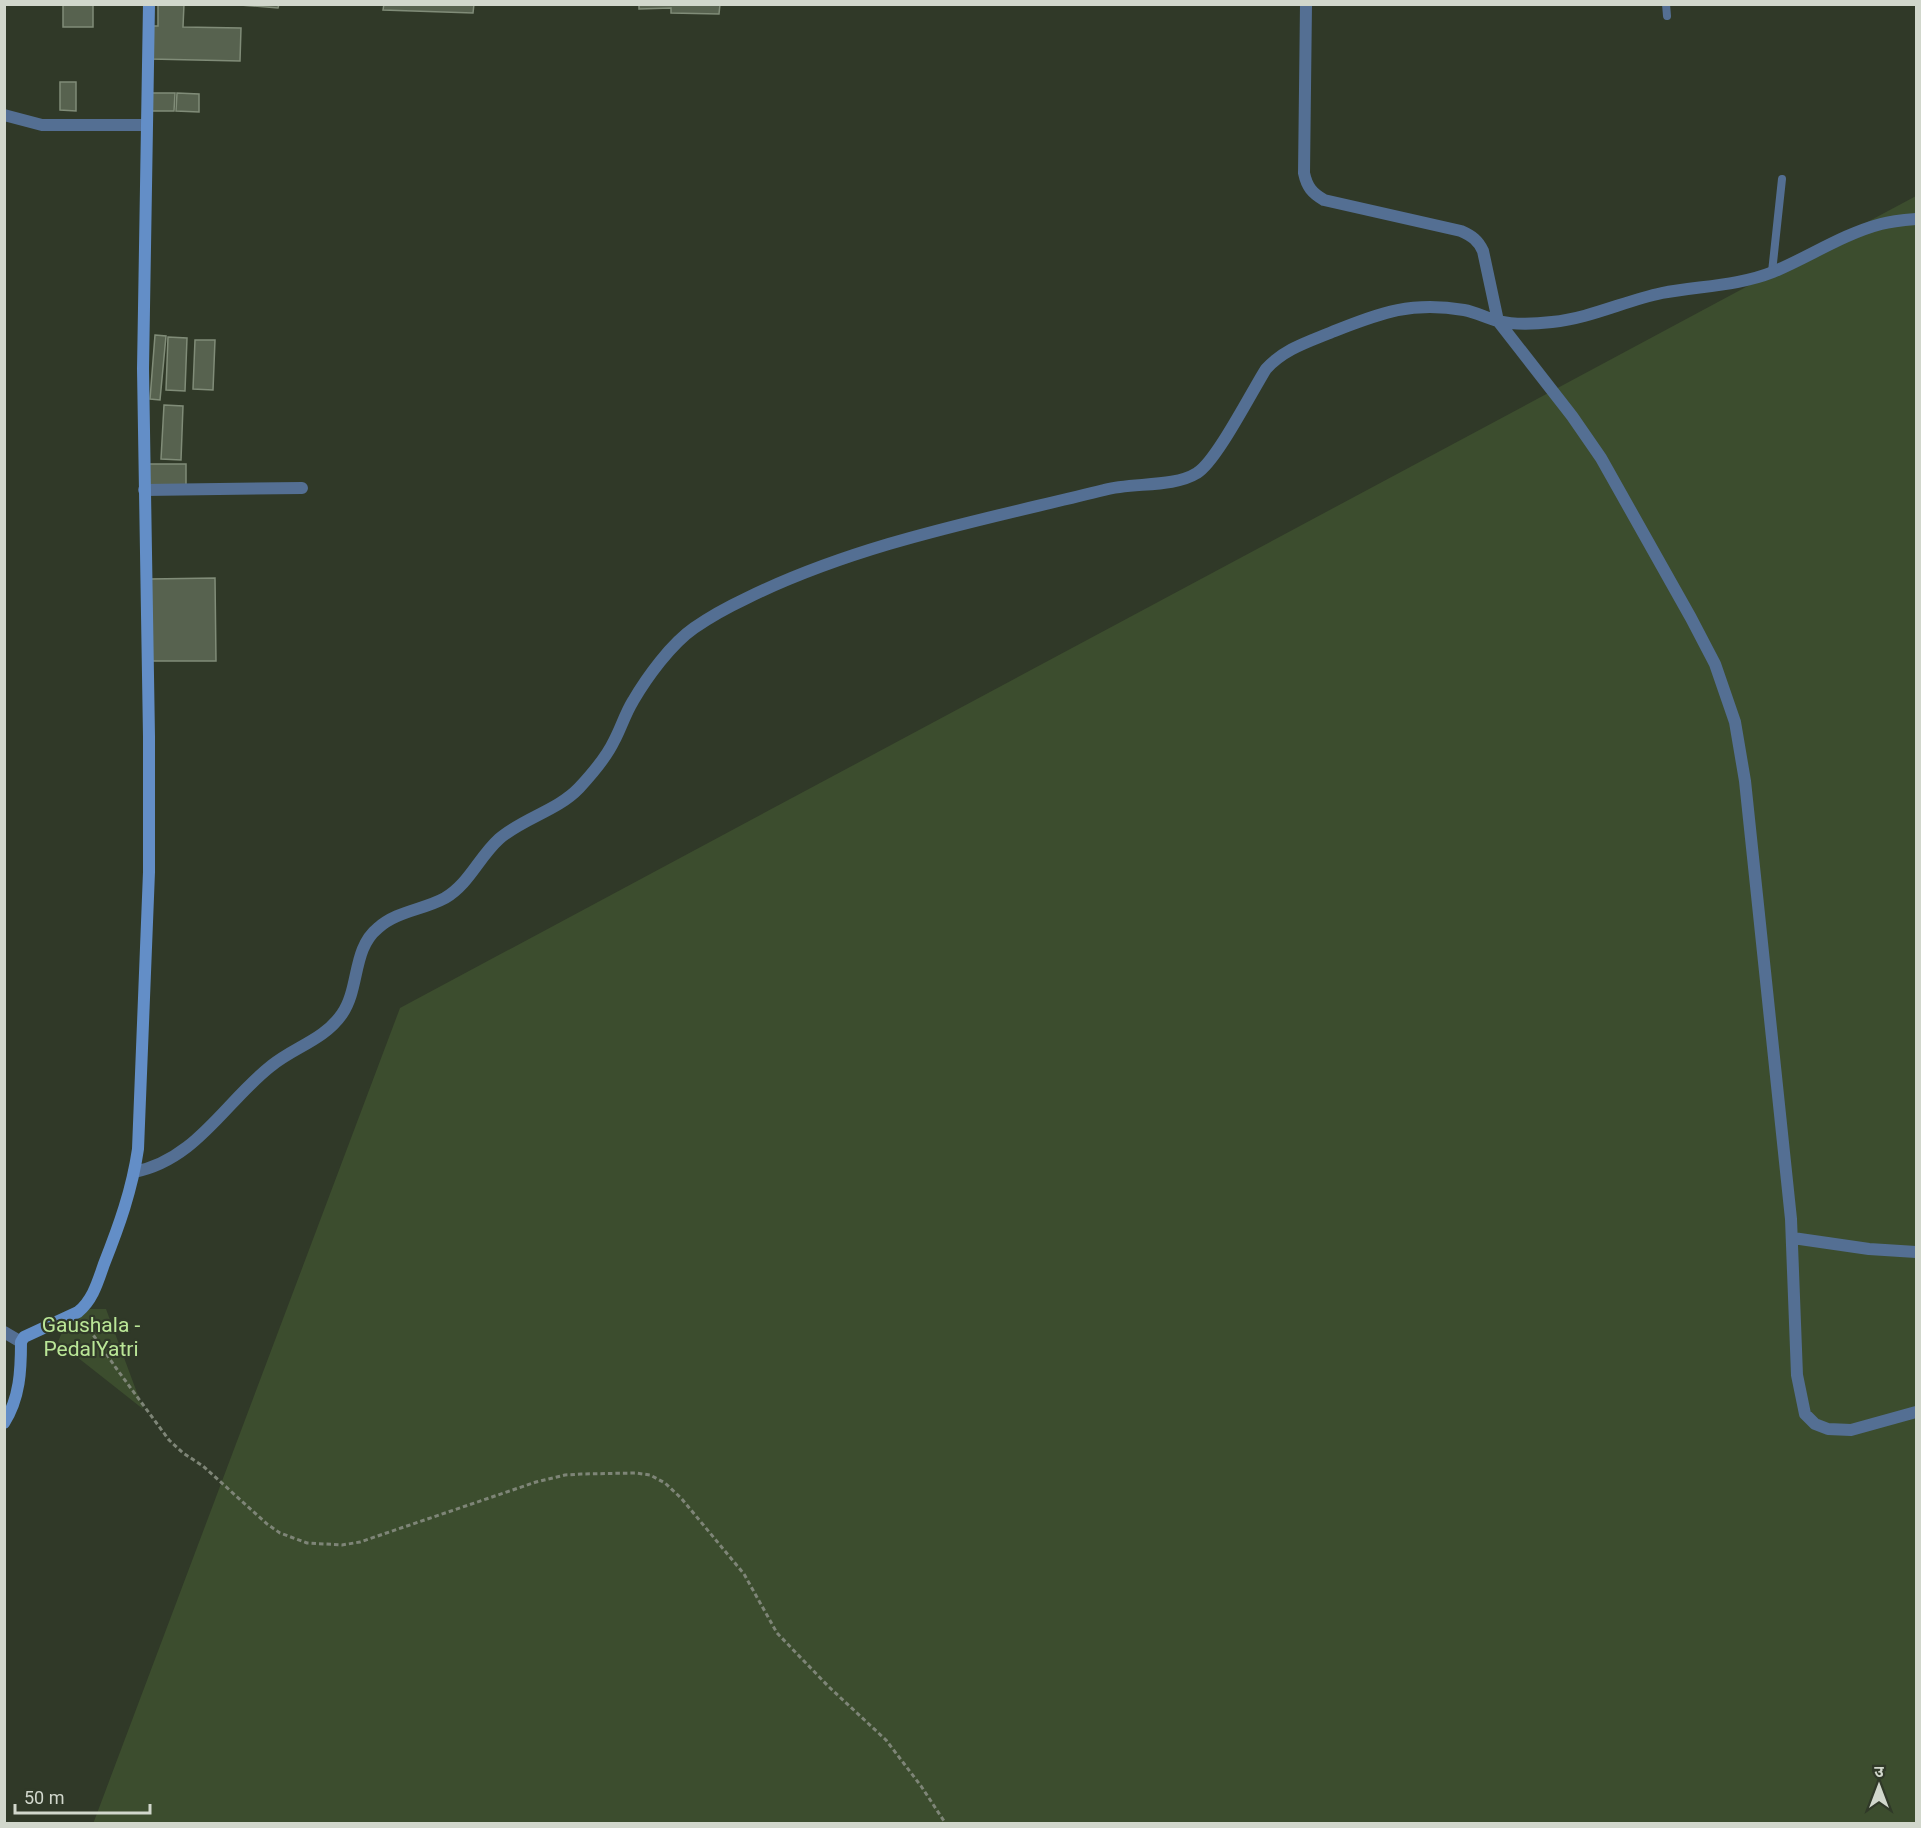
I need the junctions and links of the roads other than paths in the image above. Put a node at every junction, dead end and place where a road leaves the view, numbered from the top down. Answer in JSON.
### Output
{"nodes":[{"id":1,"x":149,"y":4,"type":"edge"},
{"id":2,"x":1306,"y":4,"type":"edge"},
{"id":3,"x":1666,"y":4,"type":"edge"},
{"id":4,"x":1666,"y":16,"type":"dead end"},
{"id":5,"x":4,"y":115,"type":"edge"},
{"id":6,"x":146,"y":125,"type":"junction"},
{"id":7,"x":1782,"y":179,"type":"dead end"},
{"id":8,"x":1917,"y":219,"type":"edge"},
{"id":9,"x":1772,"y":272,"type":"junction"},
{"id":10,"x":1498,"y":321,"type":"junction"},
{"id":11,"x":302,"y":488,"type":"dead end"},
{"id":12,"x":144,"y":490,"type":"junction"},
{"id":13,"x":134,"y":1172,"type":"junction"},
{"id":14,"x":1792,"y":1238,"type":"junction"},
{"id":15,"x":1917,"y":1252,"type":"edge"},
{"id":16,"x":4,"y":1332,"type":"edge"},
{"id":17,"x":21,"y":1342,"type":"junction"},
{"id":18,"x":1917,"y":1412,"type":"edge"},
{"id":19,"x":4,"y":1423,"type":"edge"}],
"edges":[{"from":1,"to":6,"type":"street"},
{"from":2,"to":10,"type":"street"},
{"from":3,"to":4,"type":"lane"},
{"from":5,"to":6,"type":"street"},
{"from":6,"to":12,"type":"street"},
{"from":7,"to":9,"type":"lane"},
{"from":8,"to":9,"type":"street"},
{"from":9,"to":10,"type":"street"},
{"from":10,"to":13,"type":"street"},
{"from":10,"to":14,"type":"street"},
{"from":11,"to":12,"type":"street"},
{"from":12,"to":13,"type":"street"},
{"from":13,"to":17,"type":"street"},
{"from":14,"to":15,"type":"street"},
{"from":14,"to":18,"type":"street"},
{"from":16,"to":17,"type":"street"},
{"from":17,"to":19,"type":"street"}]}
